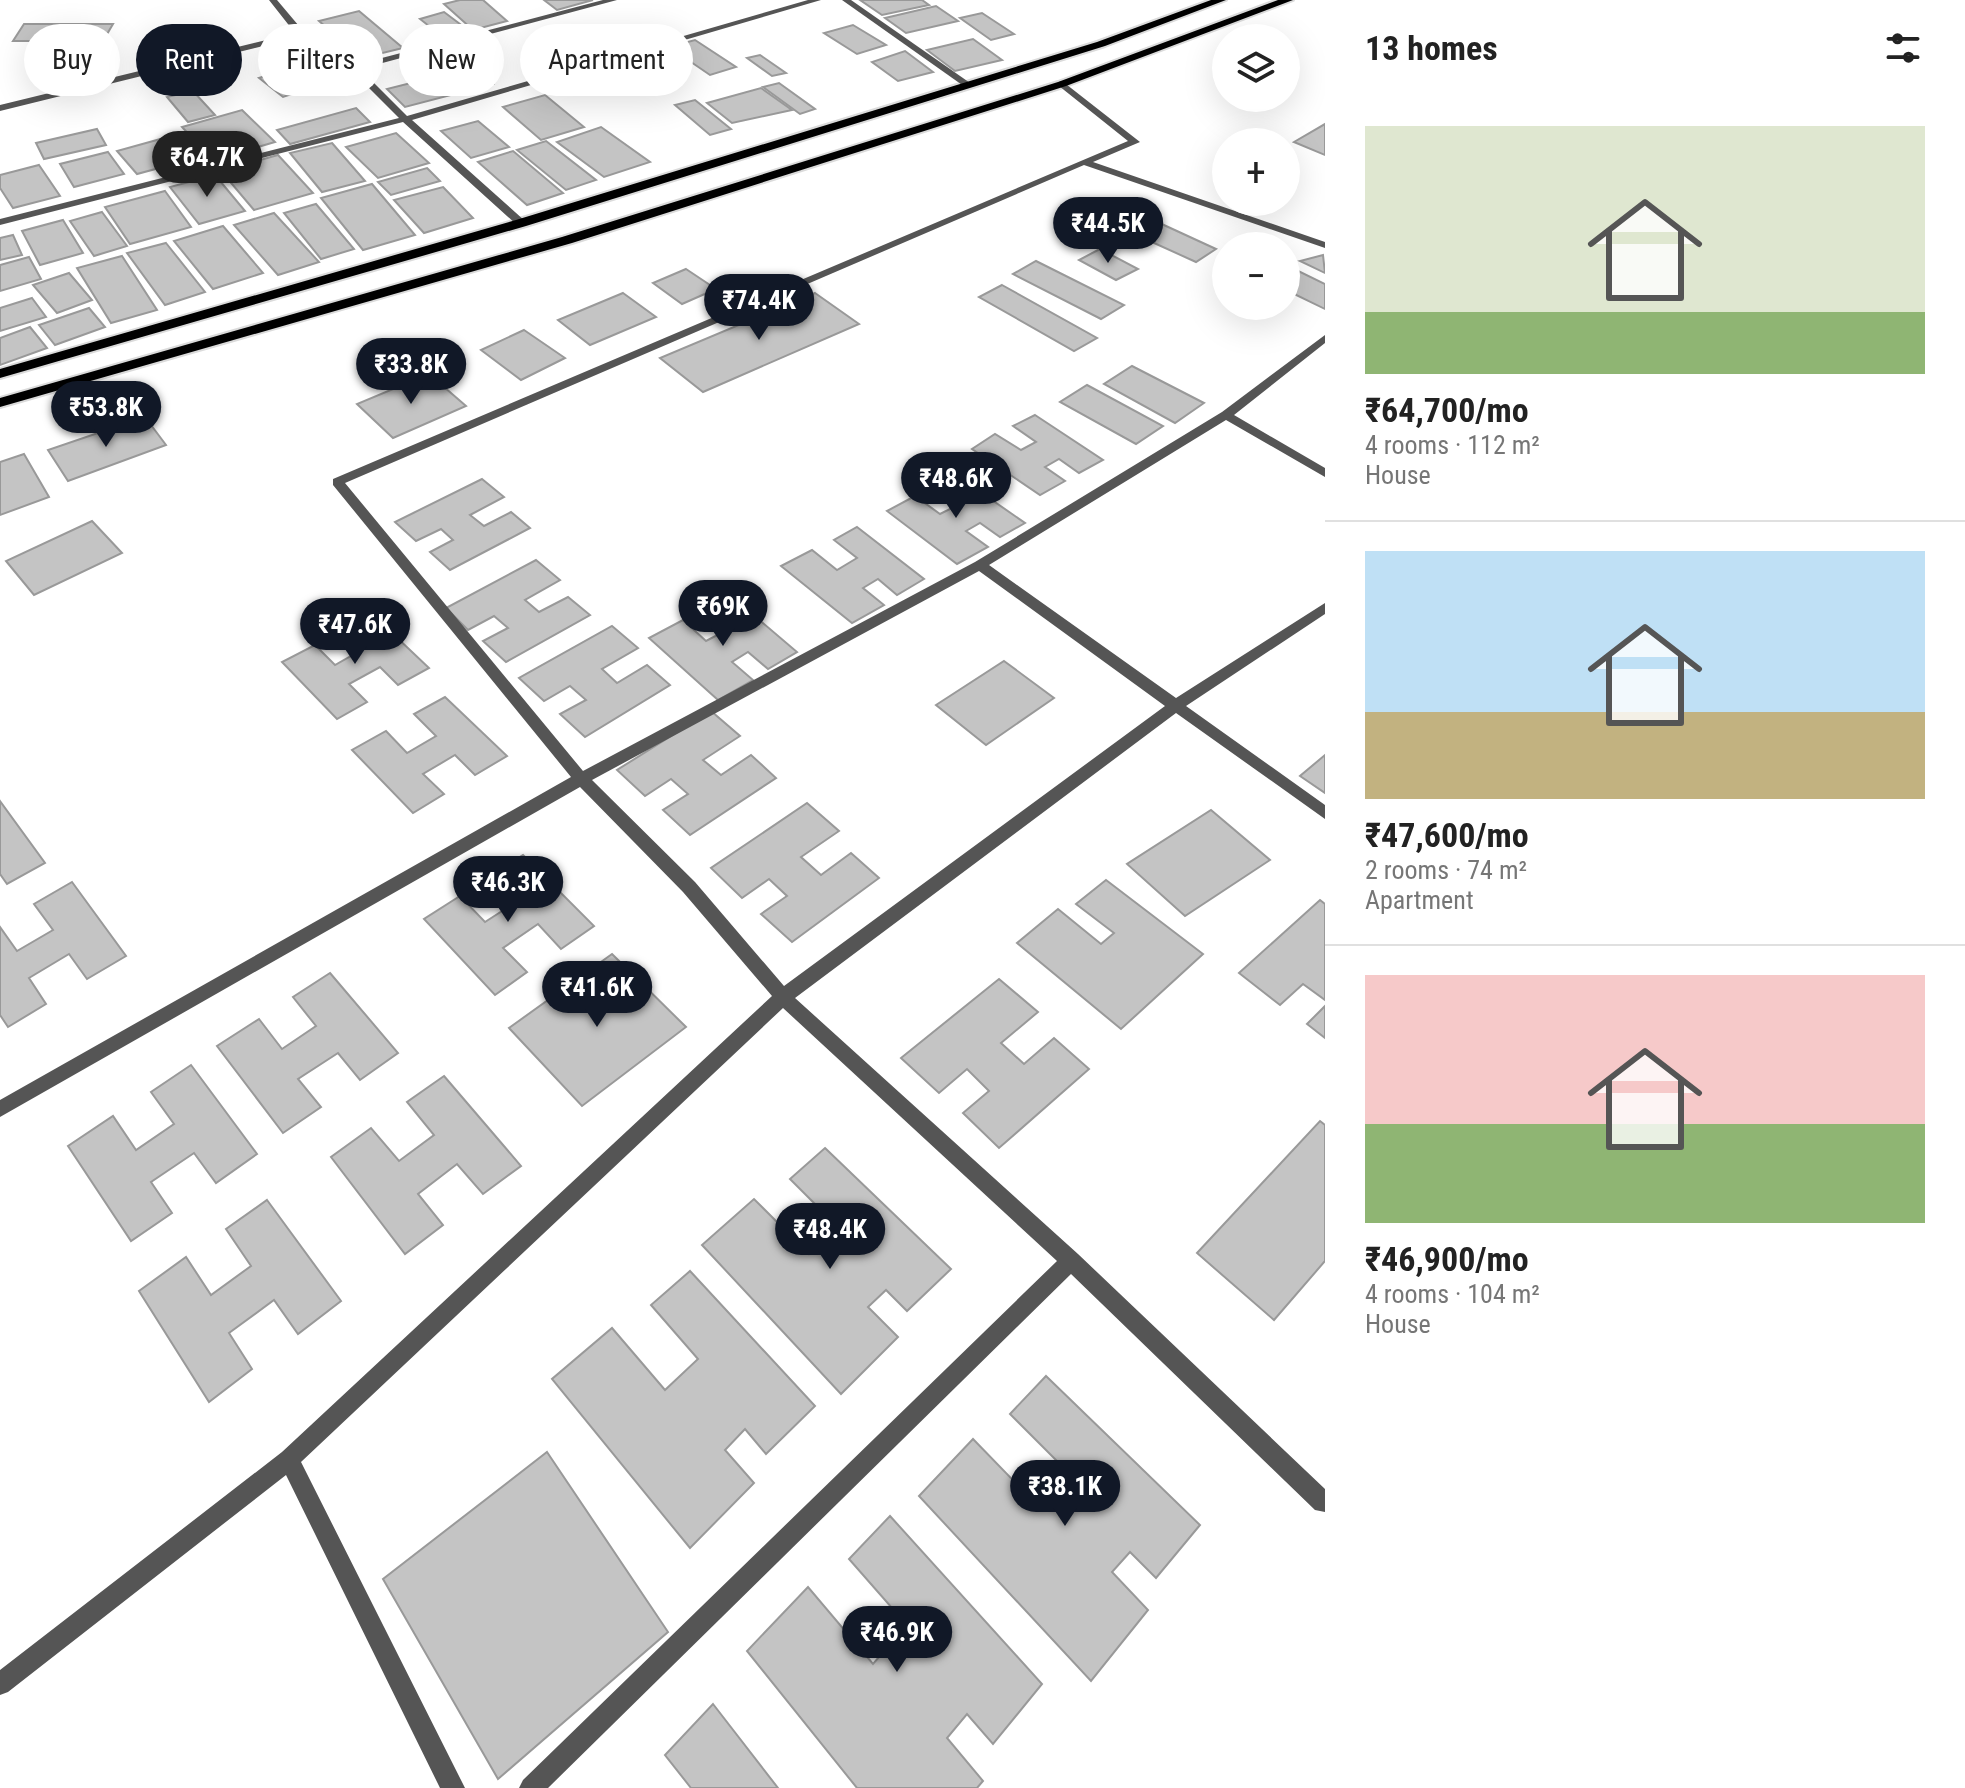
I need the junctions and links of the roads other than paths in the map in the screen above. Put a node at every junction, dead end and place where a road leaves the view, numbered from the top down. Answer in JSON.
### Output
{"nodes":[{"id":1,"x":273,"y":0,"type":"edge"},
{"id":2,"x":613,"y":0,"type":"edge"},
{"id":3,"x":817,"y":0,"type":"edge"},
{"id":4,"x":846,"y":0,"type":"edge"},
{"id":5,"x":1221,"y":0,"type":"edge"},
{"id":6,"x":1288,"y":0,"type":"edge"},
{"id":7,"x":293,"y":24,"type":"edge"},
{"id":8,"x":258,"y":45,"type":"edge"},
{"id":9,"x":383,"y":60,"type":"edge"},
{"id":10,"x":1062,"y":84,"type":"junction"},
{"id":11,"x":968,"y":85,"type":"junction"},
{"id":12,"x":382,"y":96,"type":"edge"},
{"id":13,"x":0,"y":108,"type":"edge"},
{"id":14,"x":405,"y":119,"type":"junction"},
{"id":15,"x":1084,"y":162,"type":"junction"},
{"id":16,"x":0,"y":222,"type":"edge"},
{"id":17,"x":521,"y":223,"type":"junction"},
{"id":18,"x":1325,"y":245,"type":"edge"},
{"id":19,"x":1325,"y":338,"type":"edge"},
{"id":20,"x":0,"y":374,"type":"edge"},
{"id":21,"x":0,"y":403,"type":"edge"},
{"id":22,"x":1226,"y":415,"type":"junction"},
{"id":23,"x":1325,"y":473,"type":"edge"},
{"id":24,"x":980,"y":565,"type":"junction"},
{"id":25,"x":1325,"y":608,"type":"edge"},
{"id":26,"x":1175,"y":706,"type":"junction"},
{"id":27,"x":581,"y":779,"type":"junction"},
{"id":28,"x":1325,"y":813,"type":"edge"},
{"id":29,"x":783,"y":997,"type":"junction"},
{"id":30,"x":0,"y":1109,"type":"edge"},
{"id":31,"x":1071,"y":1261,"type":"junction"},
{"id":32,"x":289,"y":1459,"type":"junction"},
{"id":33,"x":1323,"y":1502,"type":"edge"},
{"id":34,"x":0,"y":1684,"type":"edge"},
{"id":35,"x":453,"y":1788,"type":"edge"},
{"id":36,"x":531,"y":1788,"type":"edge"}],
"edges":[{"from":1,"to":7,"type":"street"},
{"from":2,"to":9,"type":"street"},
{"from":3,"to":14,"type":"street"},
{"from":4,"to":11,"type":"street"},
{"from":5,"to":11,"type":"main road"},
{"from":6,"to":10,"type":"main road"},
{"from":8,"to":13,"type":"street"},
{"from":10,"to":15,"type":"street"},
{"from":10,"to":21,"type":"main road"},
{"from":11,"to":17,"type":"main road"},
{"from":12,"to":14,"type":"street"},
{"from":14,"to":16,"type":"street"},
{"from":14,"to":17,"type":"street"},
{"from":15,"to":18,"type":"street"},
{"from":15,"to":27,"type":"street"},
{"from":17,"to":20,"type":"main road"},
{"from":19,"to":22,"type":"street"},
{"from":22,"to":23,"type":"street"},
{"from":22,"to":24,"type":"street"},
{"from":24,"to":26,"type":"street"},
{"from":24,"to":27,"type":"street"},
{"from":25,"to":26,"type":"street"},
{"from":26,"to":28,"type":"street"},
{"from":26,"to":29,"type":"street"},
{"from":27,"to":29,"type":"street"},
{"from":27,"to":30,"type":"street"},
{"from":29,"to":31,"type":"street"},
{"from":29,"to":32,"type":"street"},
{"from":31,"to":33,"type":"street"},
{"from":31,"to":36,"type":"street"},
{"from":32,"to":34,"type":"street"},
{"from":32,"to":35,"type":"street"}]}
